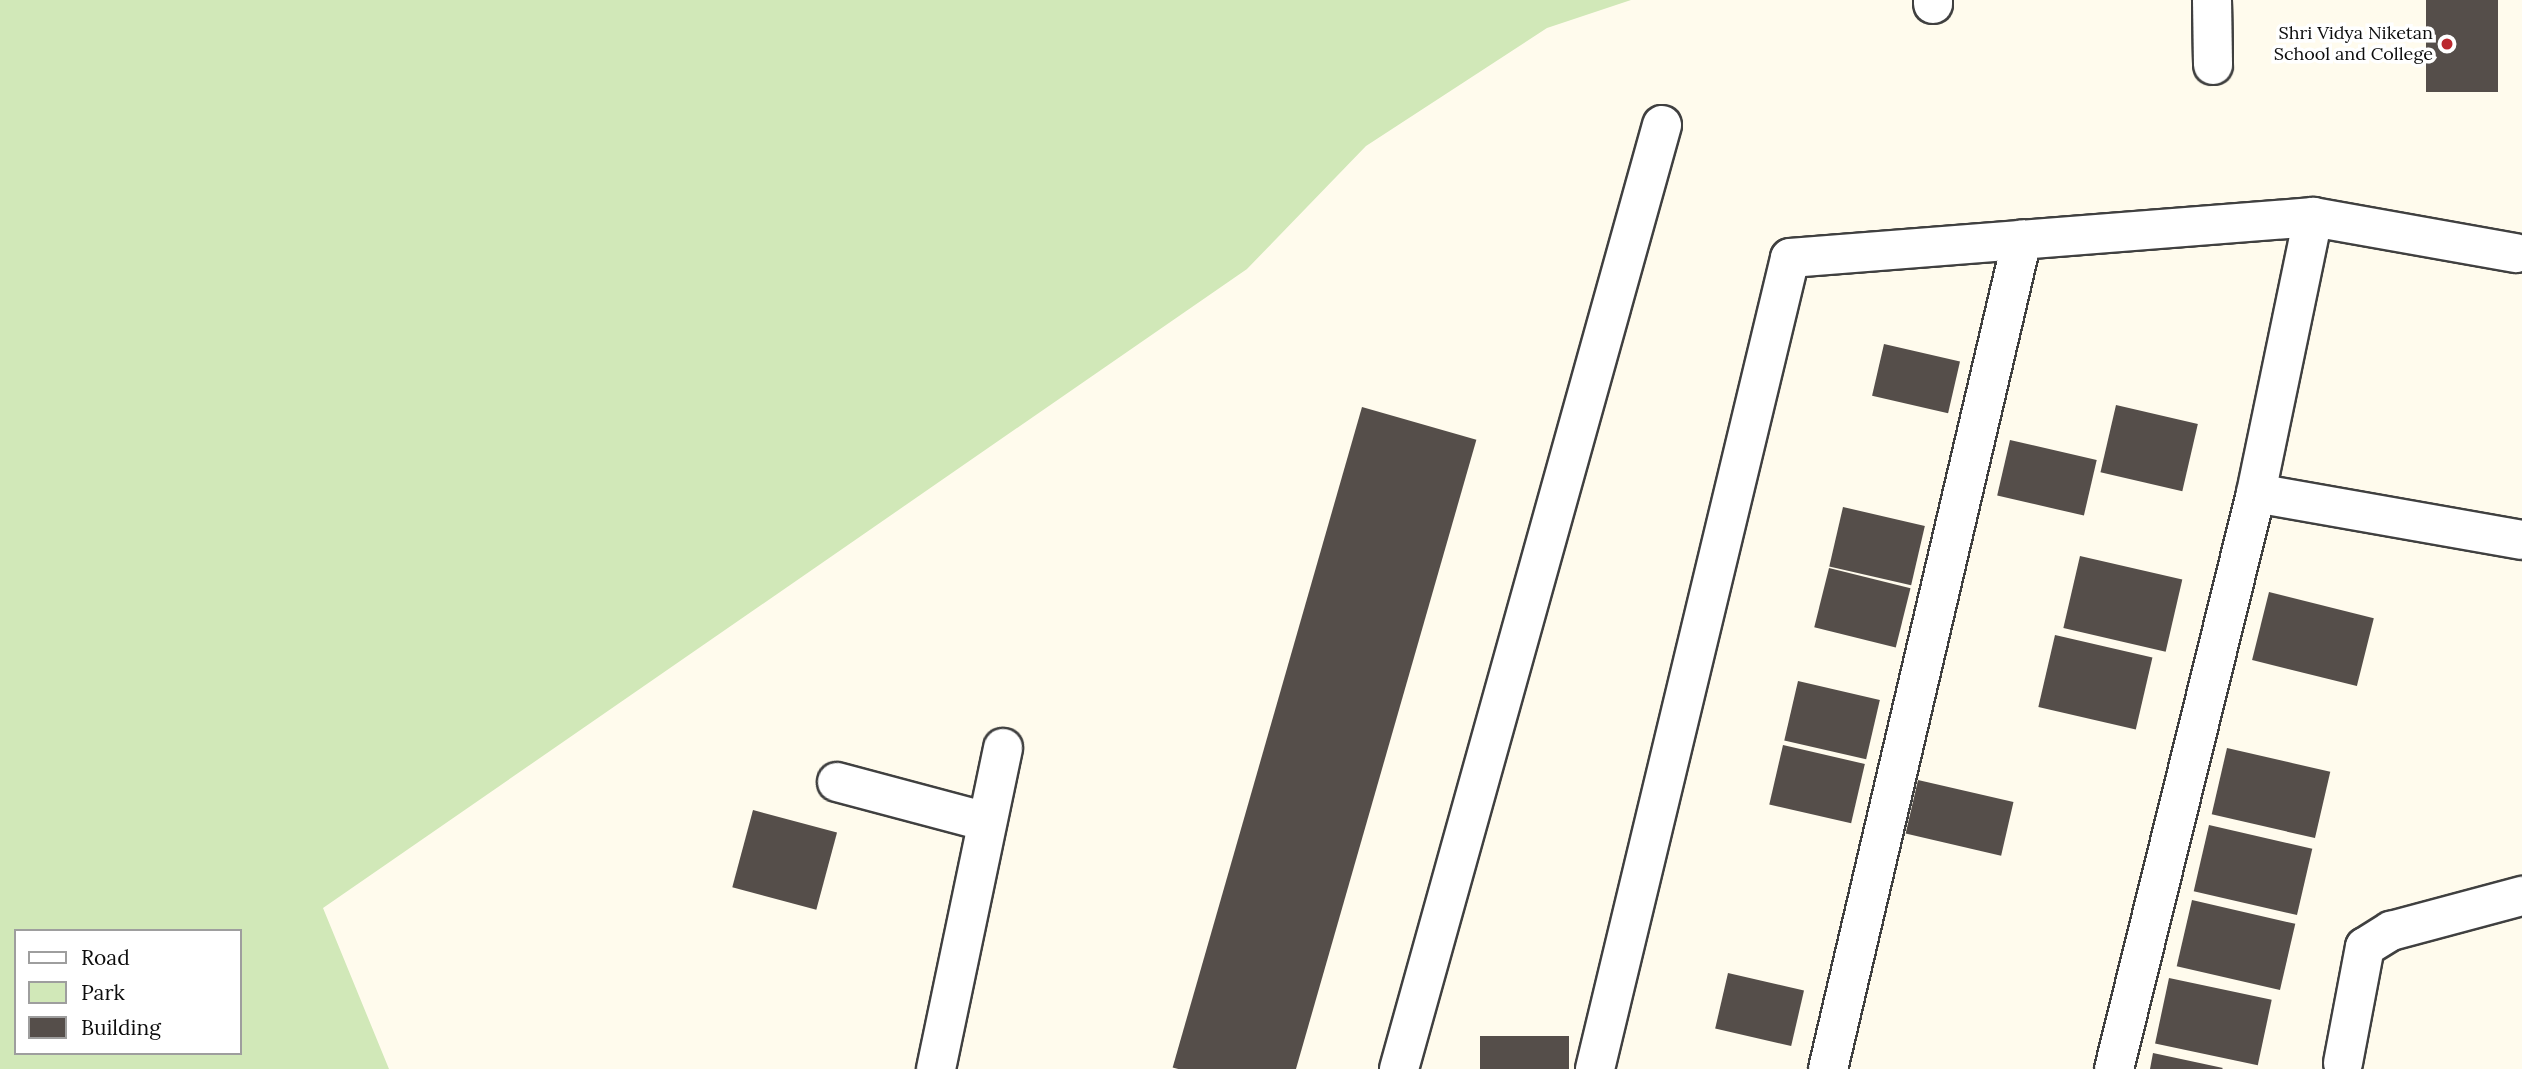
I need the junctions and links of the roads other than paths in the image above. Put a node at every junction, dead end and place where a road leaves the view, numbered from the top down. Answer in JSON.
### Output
{"nodes":[{"id":1,"x":2212,"y":0,"type":"edge"},
{"id":2,"x":2213,"y":65,"type":"dead end"},
{"id":3,"x":1662,"y":125,"type":"dead end"},
{"id":4,"x":2314,"y":216,"type":"junction"},
{"id":5,"x":2022,"y":239,"type":"junction"},
{"id":6,"x":2516,"y":253,"type":"dead end"},
{"id":7,"x":2256,"y":492,"type":"junction"},
{"id":8,"x":2522,"y":540,"type":"edge"},
{"id":9,"x":1003,"y":748,"type":"dead end"},
{"id":10,"x":837,"y":782,"type":"dead end"},
{"id":11,"x":987,"y":822,"type":"junction"},
{"id":12,"x":2522,"y":896,"type":"edge"},
{"id":13,"x":2343,"y":1063,"type":"dead end"},
{"id":14,"x":936,"y":1069,"type":"edge"},
{"id":15,"x":1399,"y":1069,"type":"edge"},
{"id":16,"x":1595,"y":1069,"type":"edge"},
{"id":17,"x":1828,"y":1069,"type":"edge"},
{"id":18,"x":2115,"y":1069,"type":"edge"}],
"edges":[{"from":1,"to":2,"type":"street"},
{"from":3,"to":15,"type":"street"},
{"from":4,"to":5,"type":"street"},
{"from":4,"to":6,"type":"street"},
{"from":4,"to":7,"type":"street"},
{"from":5,"to":16,"type":"street"},
{"from":5,"to":17,"type":"street"},
{"from":7,"to":8,"type":"street"},
{"from":7,"to":18,"type":"street"},
{"from":9,"to":11,"type":"street"},
{"from":10,"to":11,"type":"street"},
{"from":11,"to":14,"type":"street"},
{"from":12,"to":13,"type":"street"}]}
